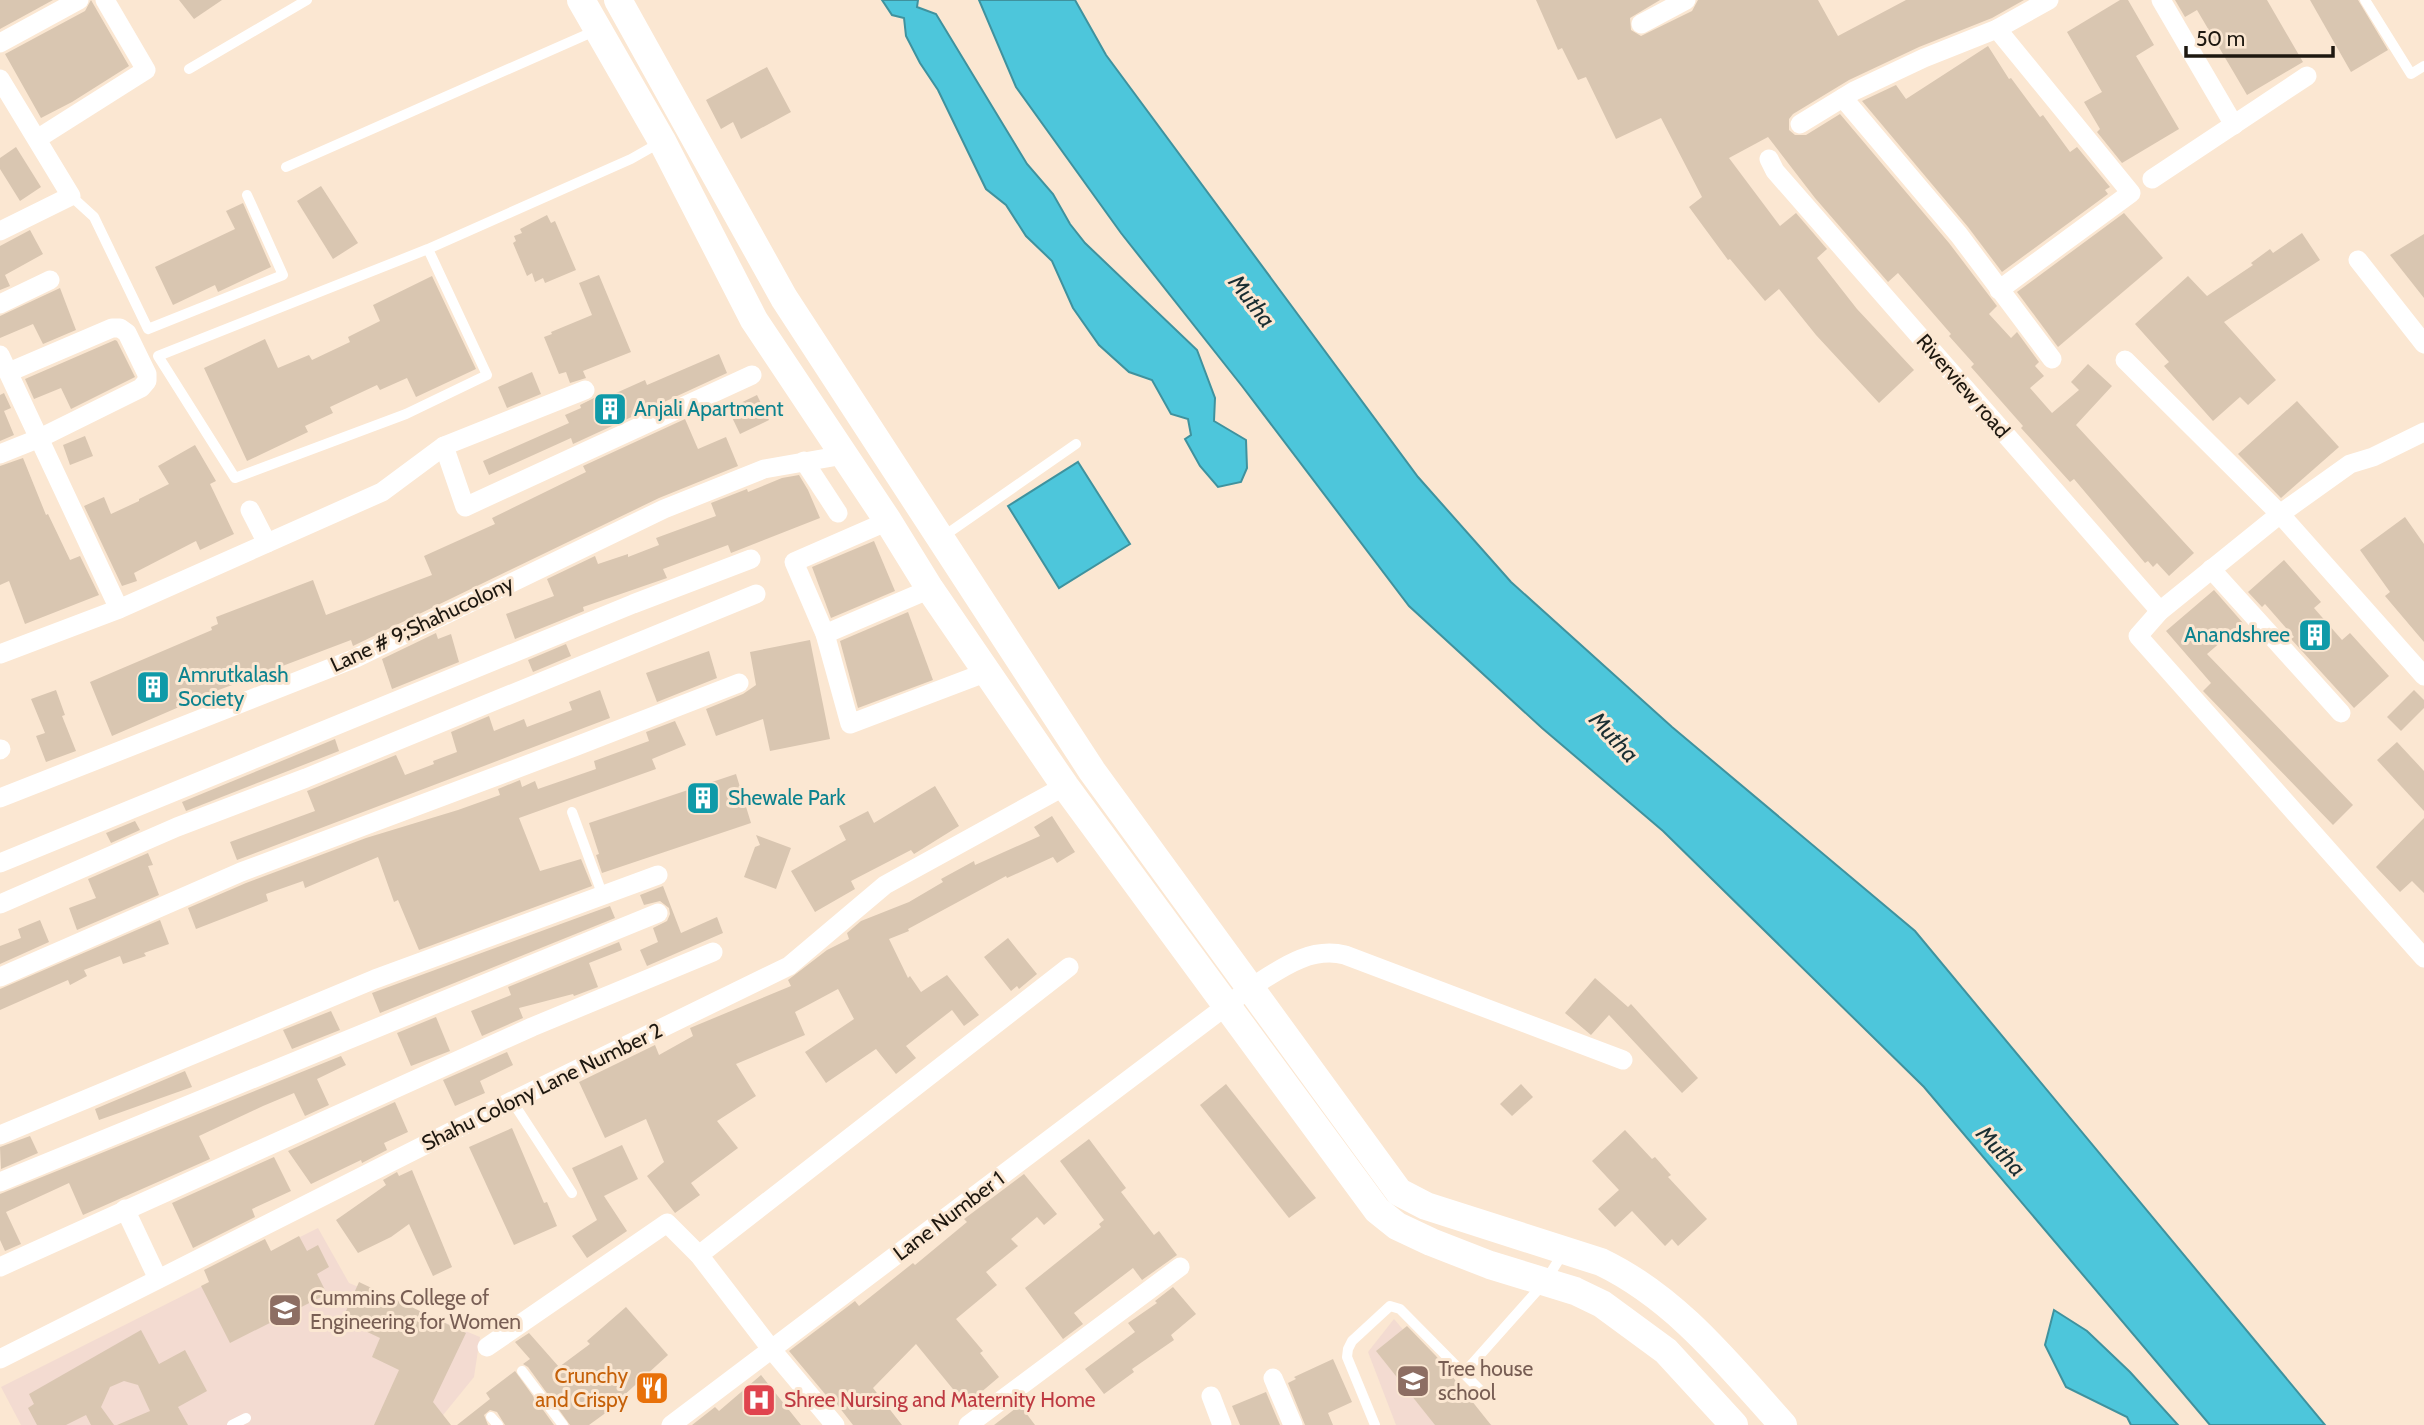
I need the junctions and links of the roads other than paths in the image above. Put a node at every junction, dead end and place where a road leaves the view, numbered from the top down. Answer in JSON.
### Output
{"nodes":[{"id":1,"x":79,"y":0,"type":"edge"},
{"id":2,"x":105,"y":0,"type":"edge"},
{"id":3,"x":307,"y":0,"type":"edge"},
{"id":4,"x":581,"y":0,"type":"edge"},
{"id":5,"x":618,"y":0,"type":"edge"},
{"id":6,"x":1686,"y":0,"type":"edge"},
{"id":7,"x":2049,"y":0,"type":"edge"},
{"id":8,"x":2161,"y":0,"type":"edge"},
{"id":9,"x":2365,"y":0,"type":"edge"},
{"id":10,"x":1641,"y":24,"type":"dead end"},
{"id":11,"x":1997,"y":29,"type":"junction"},
{"id":12,"x":598,"y":30,"type":"junction"},
{"id":13,"x":0,"y":43,"type":"edge"},
{"id":14,"x":2424,"y":66,"type":"edge"},
{"id":15,"x":189,"y":69,"type":"dead end"},
{"id":16,"x":2307,"y":76,"type":"dead end"},
{"id":17,"x":0,"y":79,"type":"edge"},
{"id":18,"x":1843,"y":98,"type":"junction"},
{"id":19,"x":1800,"y":124,"type":"dead end"},
{"id":20,"x":2234,"y":125,"type":"junction"},
{"id":21,"x":37,"y":139,"type":"junction"},
{"id":22,"x":662,"y":141,"type":"junction"},
{"id":23,"x":1769,"y":159,"type":"dead end"},
{"id":24,"x":286,"y":167,"type":"dead end"},
{"id":25,"x":2152,"y":179,"type":"dead end"},
{"id":26,"x":247,"y":195,"type":"dead end"},
{"id":27,"x":71,"y":197,"type":"junction"},
{"id":28,"x":0,"y":231,"type":"edge"},
{"id":29,"x":428,"y":249,"type":"junction"},
{"id":30,"x":2358,"y":260,"type":"dead end"},
{"id":31,"x":50,"y":280,"type":"dead end"},
{"id":32,"x":1999,"y":290,"type":"junction"},
{"id":33,"x":0,"y":304,"type":"edge"},
{"id":34,"x":2424,"y":344,"type":"edge"},
{"id":35,"x":2052,"y":359,"type":"dead end"},
{"id":36,"x":2125,"y":360,"type":"dead end"},
{"id":37,"x":4,"y":364,"type":"edge"},
{"id":38,"x":752,"y":375,"type":"dead end"},
{"id":39,"x":586,"y":390,"type":"dead end"},
{"id":40,"x":2424,"y":432,"type":"edge"},
{"id":41,"x":40,"y":438,"type":"junction"},
{"id":42,"x":1076,"y":444,"type":"dead end"},
{"id":43,"x":444,"y":446,"type":"junction"},
{"id":44,"x":0,"y":454,"type":"edge"},
{"id":45,"x":845,"y":455,"type":"junction"},
{"id":46,"x":804,"y":461,"type":"junction"},
{"id":47,"x":250,"y":510,"type":"dead end"},
{"id":48,"x":838,"y":513,"type":"dead end"},
{"id":49,"x":2280,"y":514,"type":"junction"},
{"id":50,"x":888,"y":521,"type":"junction"},
{"id":51,"x":941,"y":538,"type":"junction"},
{"id":52,"x":267,"y":543,"type":"junction"},
{"id":53,"x":751,"y":559,"type":"dead end"},
{"id":54,"x":2211,"y":569,"type":"junction"},
{"id":55,"x":930,"y":589,"type":"junction"},
{"id":56,"x":756,"y":594,"type":"dead end"},
{"id":57,"x":119,"y":609,"type":"junction"},
{"id":58,"x":2160,"y":611,"type":"junction"},
{"id":59,"x":825,"y":634,"type":"junction"},
{"id":60,"x":0,"y":654,"type":"edge"},
{"id":61,"x":987,"y":672,"type":"junction"},
{"id":62,"x":2424,"y":676,"type":"edge"},
{"id":63,"x":739,"y":683,"type":"dead end"},
{"id":64,"x":2341,"y":713,"type":"dead end"},
{"id":65,"x":1065,"y":786,"type":"junction"},
{"id":66,"x":0,"y":798,"type":"edge"},
{"id":67,"x":572,"y":812,"type":"dead end"},
{"id":68,"x":0,"y":863,"type":"edge"},
{"id":69,"x":658,"y":875,"type":"dead end"},
{"id":70,"x":603,"y":896,"type":"junction"},
{"id":71,"x":0,"y":904,"type":"edge"},
{"id":72,"x":658,"y":913,"type":"dead end"},
{"id":73,"x":713,"y":952,"type":"dead end"},
{"id":74,"x":2424,"y":958,"type":"edge"},
{"id":75,"x":1069,"y":967,"type":"dead end"},
{"id":76,"x":0,"y":977,"type":"edge"},
{"id":77,"x":1250,"y":988,"type":"junction"},
{"id":78,"x":1226,"y":1006,"type":"junction"},
{"id":79,"x":1623,"y":1060,"type":"dead end"},
{"id":80,"x":512,"y":1101,"type":"junction"},
{"id":81,"x":0,"y":1135,"type":"edge"},
{"id":82,"x":0,"y":1182,"type":"edge"},
{"id":83,"x":572,"y":1193,"type":"dead end"},
{"id":84,"x":125,"y":1209,"type":"junction"},
{"id":85,"x":1564,"y":1251,"type":"junction"},
{"id":86,"x":699,"y":1255,"type":"junction"},
{"id":87,"x":0,"y":1267,"type":"edge"},
{"id":88,"x":1180,"y":1268,"type":"dead end"},
{"id":89,"x":158,"y":1279,"type":"junction"},
{"id":90,"x":1545,"y":1282,"type":"junction"},
{"id":91,"x":487,"y":1347,"type":"dead end"},
{"id":92,"x":772,"y":1350,"type":"junction"},
{"id":93,"x":0,"y":1359,"type":"edge"},
{"id":94,"x":522,"y":1371,"type":"dead end"},
{"id":95,"x":1463,"y":1374,"type":"junction"},
{"id":96,"x":1273,"y":1378,"type":"dead end"},
{"id":97,"x":1485,"y":1395,"type":"dead end"},
{"id":98,"x":1211,"y":1396,"type":"dead end"},
{"id":99,"x":246,"y":1418,"type":"dead end"},
{"id":100,"x":232,"y":1425,"type":"edge"},
{"id":101,"x":563,"y":1425,"type":"edge"},
{"id":102,"x":671,"y":1425,"type":"edge"},
{"id":103,"x":835,"y":1425,"type":"edge"},
{"id":104,"x":968,"y":1425,"type":"edge"},
{"id":105,"x":1222,"y":1425,"type":"edge"},
{"id":106,"x":1293,"y":1425,"type":"edge"},
{"id":107,"x":1375,"y":1425,"type":"edge"},
{"id":108,"x":1734,"y":1425,"type":"edge"},
{"id":109,"x":1783,"y":1425,"type":"edge"}],
"edges":[{"from":1,"to":13,"type":"street"},
{"from":2,"to":21,"type":"street"},
{"from":3,"to":15,"type":"lane"},
{"from":4,"to":12,"type":"street"},
{"from":5,"to":51,"type":"street"},
{"from":6,"to":10,"type":"street"},
{"from":7,"to":11,"type":"street"},
{"from":8,"to":20,"type":"street"},
{"from":9,"to":14,"type":"lane"},
{"from":11,"to":18,"type":"street"},
{"from":11,"to":32,"type":"street"},
{"from":12,"to":22,"type":"street"},
{"from":12,"to":24,"type":"lane"},
{"from":16,"to":20,"type":"street"},
{"from":17,"to":21,"type":"street"},
{"from":18,"to":19,"type":"street"},
{"from":18,"to":32,"type":"street"},
{"from":20,"to":25,"type":"street"},
{"from":21,"to":27,"type":"street"},
{"from":22,"to":29,"type":"lane"},
{"from":22,"to":45,"type":"street"},
{"from":23,"to":58,"type":"street","name":"Riverview road"},
{"from":26,"to":27,"type":"lane"},
{"from":27,"to":28,"type":"street"},
{"from":29,"to":29,"type":"lane"},
{"from":30,"to":34,"type":"street"},
{"from":31,"to":33,"type":"street"},
{"from":32,"to":35,"type":"street"},
{"from":36,"to":49,"type":"street"},
{"from":37,"to":41,"type":"street"},
{"from":37,"to":41,"type":"street"},
{"from":38,"to":43,"type":"street"},
{"from":39,"to":43,"type":"street"},
{"from":40,"to":49,"type":"street"},
{"from":41,"to":44,"type":"street"},
{"from":41,"to":57,"type":"street"},
{"from":42,"to":51,"type":"lane"},
{"from":43,"to":52,"type":"street"},
{"from":45,"to":46,"type":"street","name":"Lane # 9;Shahucolony"},
{"from":45,"to":50,"type":"street"},
{"from":46,"to":48,"type":"street"},
{"from":46,"to":66,"type":"street","name":"Lane # 9;Shahucolony"},
{"from":47,"to":52,"type":"street"},
{"from":49,"to":54,"type":"street"},
{"from":49,"to":62,"type":"street"},
{"from":50,"to":55,"type":"street"},
{"from":50,"to":59,"type":"street"},
{"from":51,"to":77,"type":"street"},
{"from":52,"to":57,"type":"street"},
{"from":53,"to":68,"type":"street"},
{"from":54,"to":58,"type":"street"},
{"from":54,"to":64,"type":"street"},
{"from":55,"to":59,"type":"street"},
{"from":55,"to":61,"type":"street"},
{"from":56,"to":71,"type":"street"},
{"from":57,"to":60,"type":"street"},
{"from":58,"to":74,"type":"street"},
{"from":59,"to":61,"type":"street"},
{"from":61,"to":65,"type":"street"},
{"from":63,"to":76,"type":"street"},
{"from":65,"to":78,"type":"street"},
{"from":65,"to":80,"type":"street","name":"Shahu Colony Lane Number 2"},
{"from":67,"to":70,"type":"lane"},
{"from":69,"to":70,"type":"street"},
{"from":70,"to":81,"type":"street"},
{"from":72,"to":82,"type":"street"},
{"from":73,"to":84,"type":"street"},
{"from":75,"to":86,"type":"street"},
{"from":77,"to":78,"type":"street","name":"Lane Number 1"},
{"from":77,"to":79,"type":"street","name":"Lane Number 1"},
{"from":77,"to":85,"type":"street"},
{"from":78,"to":90,"type":"street"},
{"from":78,"to":92,"type":"street","name":"Lane Number 1"},
{"from":80,"to":83,"type":"lane"},
{"from":80,"to":89,"type":"street","name":"Shahu Colony Lane Number 2"},
{"from":84,"to":87,"type":"street"},
{"from":84,"to":89,"type":"street"},
{"from":85,"to":90,"type":"lane"},
{"from":85,"to":109,"type":"street"},
{"from":86,"to":91,"type":"street"},
{"from":86,"to":92,"type":"street"},
{"from":88,"to":104,"type":"street"},
{"from":89,"to":93,"type":"street","name":"Shahu Colony Lane Number 2"},
{"from":90,"to":95,"type":"lane"},
{"from":90,"to":108,"type":"street"},
{"from":92,"to":102,"type":"street","name":"Lane Number 1"},
{"from":92,"to":103,"type":"street"},
{"from":94,"to":101,"type":"lane"},
{"from":95,"to":97,"type":"lane"},
{"from":95,"to":107,"type":"lane"},
{"from":96,"to":106,"type":"street"},
{"from":98,"to":105,"type":"street"},
{"from":99,"to":100,"type":"lane"}]}
